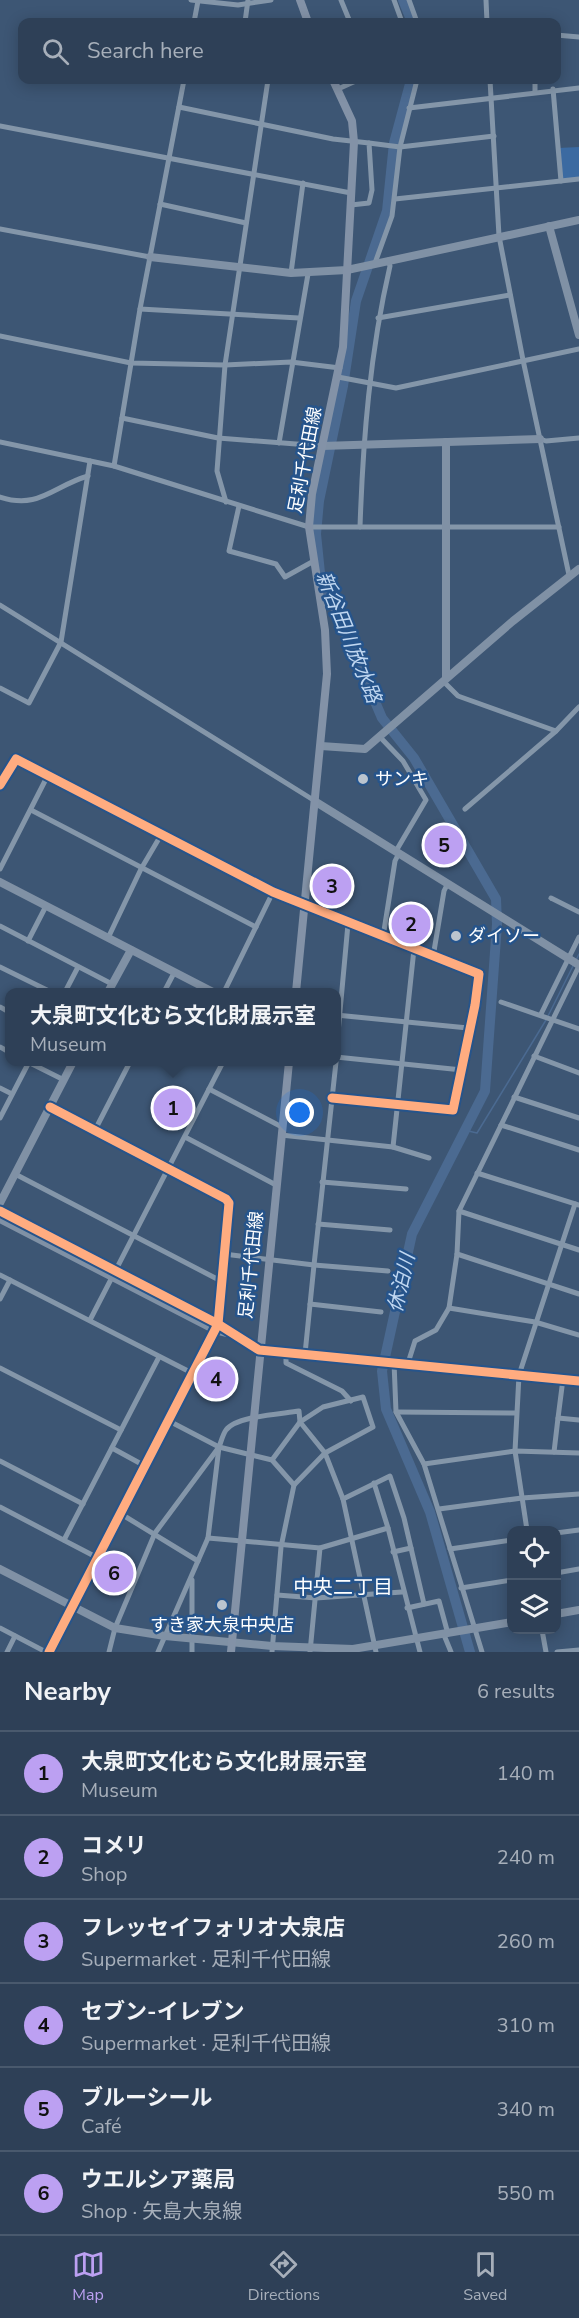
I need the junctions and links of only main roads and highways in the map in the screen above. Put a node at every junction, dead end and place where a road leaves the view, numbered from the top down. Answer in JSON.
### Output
{"nodes":[{"id":1,"x":300,"y":0,"type":"edge"},
{"id":2,"x":307,"y":18,"type":"edge"},
{"id":3,"x":335,"y":84,"type":"edge"},
{"id":4,"x":296,"y":988,"type":"edge"},
{"id":5,"x":289,"y":1066,"type":"edge"},
{"id":6,"x":231,"y":1652,"type":"edge"}],
"edges":[{"from":1,"to":2,"type":"main road"},
{"from":3,"to":4,"type":"main road","name":"足利千代田線"},
{"from":5,"to":6,"type":"main road","name":"足利千代田線"}]}
